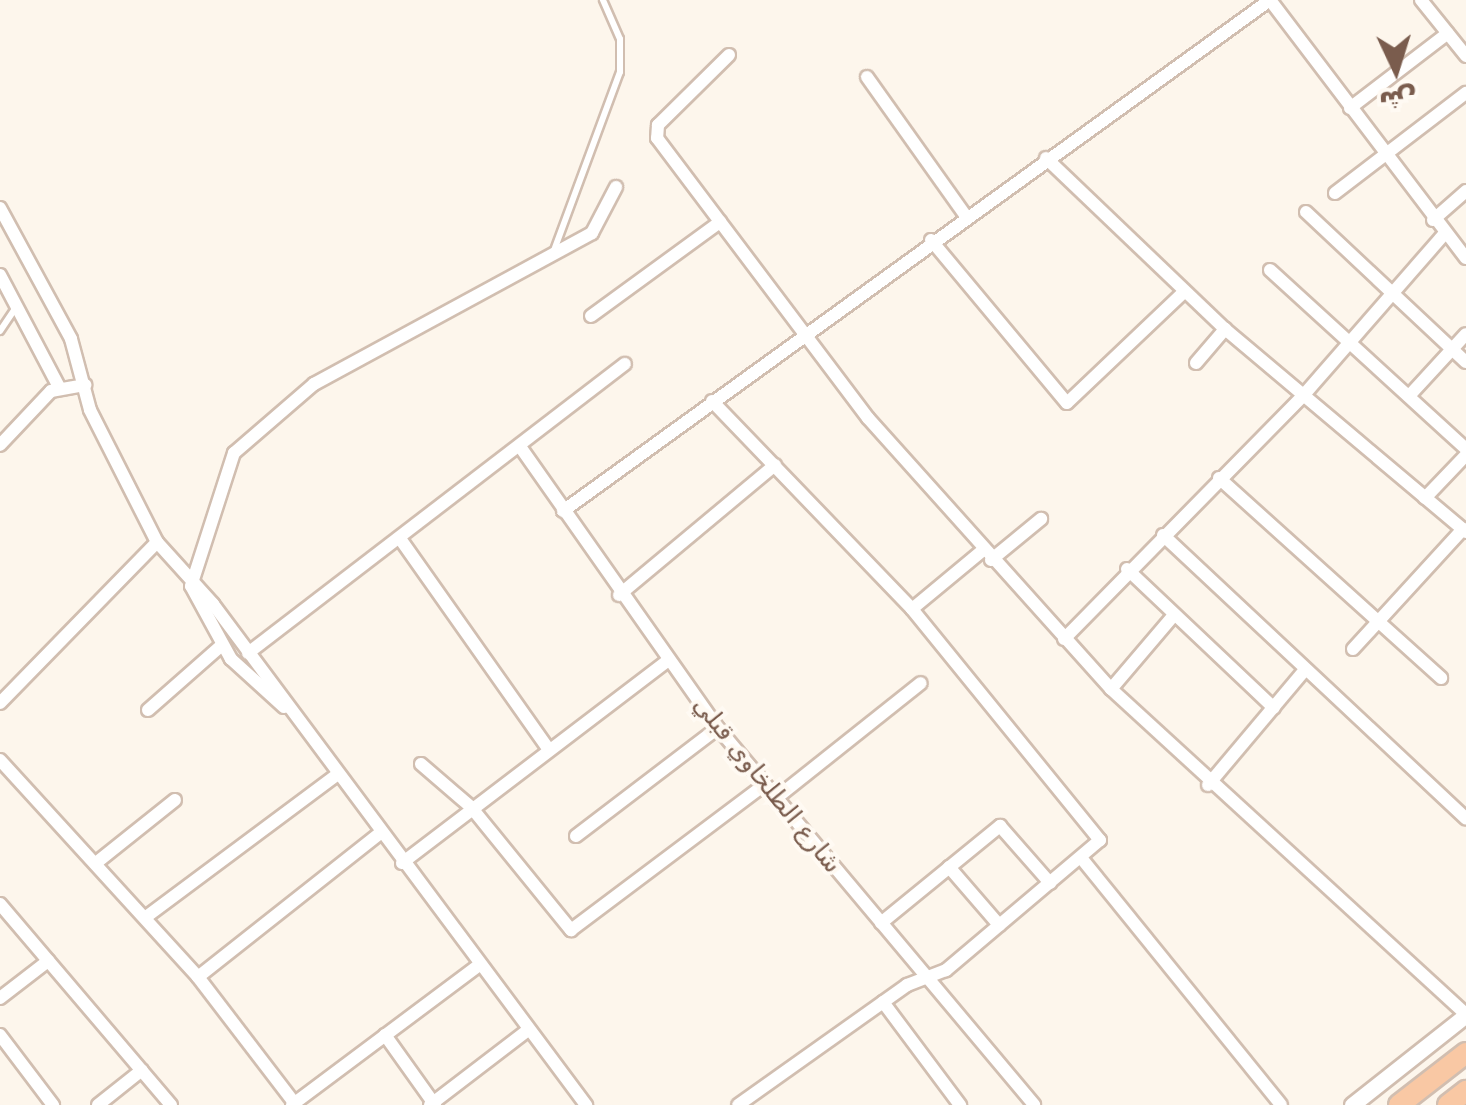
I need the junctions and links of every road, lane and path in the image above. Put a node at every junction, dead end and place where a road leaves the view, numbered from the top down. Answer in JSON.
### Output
{"nodes":[{"id":1,"x":602,"y":0,"type":"edge"},
{"id":2,"x":1270,"y":0,"type":"edge"},
{"id":3,"x":1422,"y":0,"type":"edge"},
{"id":4,"x":1448,"y":33,"type":"junction"},
{"id":5,"x":728,"y":55,"type":"dead end"},
{"id":6,"x":1466,"y":56,"type":"edge"},
{"id":7,"x":867,"y":77,"type":"dead end"},
{"id":8,"x":1466,"y":93,"type":"edge"},
{"id":9,"x":1350,"y":108,"type":"junction"},
{"id":10,"x":1386,"y":155,"type":"junction"},
{"id":11,"x":1046,"y":158,"type":"junction"},
{"id":12,"x":616,"y":186,"type":"dead end"},
{"id":13,"x":1466,"y":191,"type":"edge"},
{"id":14,"x":1335,"y":193,"type":"dead end"},
{"id":15,"x":0,"y":208,"type":"edge"},
{"id":16,"x":1306,"y":212,"type":"dead end"},
{"id":17,"x":966,"y":215,"type":"junction"},
{"id":18,"x":1433,"y":220,"type":"junction"},
{"id":19,"x":720,"y":222,"type":"junction"},
{"id":20,"x":1444,"y":234,"type":"junction"},
{"id":21,"x":931,"y":240,"type":"junction"},
{"id":22,"x":552,"y":254,"type":"junction"},
{"id":23,"x":1466,"y":258,"type":"edge"},
{"id":24,"x":1270,"y":270,"type":"dead end"},
{"id":25,"x":0,"y":275,"type":"edge"},
{"id":26,"x":1184,"y":292,"type":"junction"},
{"id":27,"x":1392,"y":293,"type":"junction"},
{"id":28,"x":17,"y":306,"type":"junction"},
{"id":29,"x":591,"y":316,"type":"dead end"},
{"id":30,"x":1225,"y":328,"type":"junction"},
{"id":31,"x":0,"y":331,"type":"edge"},
{"id":32,"x":804,"y":334,"type":"junction"},
{"id":33,"x":1466,"y":334,"type":"edge"},
{"id":34,"x":1349,"y":342,"type":"junction"},
{"id":35,"x":1452,"y":349,"type":"junction"},
{"id":36,"x":1466,"y":362,"type":"edge"},
{"id":37,"x":1196,"y":363,"type":"dead end"},
{"id":38,"x":625,"y":364,"type":"dead end"},
{"id":39,"x":85,"y":385,"type":"junction"},
{"id":40,"x":59,"y":388,"type":"junction"},
{"id":41,"x":1409,"y":396,"type":"junction"},
{"id":42,"x":1302,"y":397,"type":"junction"},
{"id":43,"x":712,"y":402,"type":"junction"},
{"id":44,"x":0,"y":445,"type":"edge"},
{"id":45,"x":521,"y":448,"type":"junction"},
{"id":46,"x":1466,"y":452,"type":"edge"},
{"id":47,"x":775,"y":465,"type":"junction"},
{"id":48,"x":1219,"y":478,"type":"junction"},
{"id":49,"x":1425,"y":498,"type":"junction"},
{"id":50,"x":563,"y":511,"type":"junction"},
{"id":51,"x":1041,"y":519,"type":"dead end"},
{"id":52,"x":1464,"y":531,"type":"edge"},
{"id":53,"x":1162,"y":535,"type":"junction"},
{"id":54,"x":401,"y":540,"type":"junction"},
{"id":55,"x":157,"y":542,"type":"junction"},
{"id":56,"x":986,"y":555,"type":"junction"},
{"id":57,"x":1127,"y":570,"type":"junction"},
{"id":58,"x":190,"y":574,"type":"junction"},
{"id":59,"x":619,"y":595,"type":"junction"},
{"id":60,"x":912,"y":608,"type":"junction"},
{"id":61,"x":1174,"y":615,"type":"junction"},
{"id":62,"x":1378,"y":622,"type":"junction"},
{"id":63,"x":1064,"y":638,"type":"junction"},
{"id":64,"x":222,"y":645,"type":"junction"},
{"id":65,"x":1354,"y":649,"type":"dead end"},
{"id":66,"x":248,"y":653,"type":"junction"},
{"id":67,"x":667,"y":661,"type":"junction"},
{"id":68,"x":1306,"y":670,"type":"junction"},
{"id":69,"x":1441,"y":678,"type":"dead end"},
{"id":70,"x":922,"y":683,"type":"dead end"},
{"id":71,"x":1111,"y":690,"type":"junction"},
{"id":72,"x":0,"y":703,"type":"edge"},
{"id":73,"x":1274,"y":708,"type":"junction"},
{"id":74,"x":288,"y":709,"type":"junction"},
{"id":75,"x":148,"y":710,"type":"dead end"},
{"id":76,"x":718,"y":728,"type":"junction"},
{"id":77,"x":547,"y":747,"type":"junction"},
{"id":78,"x":0,"y":760,"type":"edge"},
{"id":79,"x":421,"y":764,"type":"dead end"},
{"id":80,"x":335,"y":776,"type":"junction"},
{"id":81,"x":764,"y":785,"type":"junction"},
{"id":82,"x":1208,"y":785,"type":"junction"},
{"id":83,"x":776,"y":798,"type":"junction"},
{"id":84,"x":176,"y":800,"type":"dead end"},
{"id":85,"x":472,"y":807,"type":"junction"},
{"id":86,"x":1466,"y":820,"type":"edge"},
{"id":87,"x":379,"y":834,"type":"junction"},
{"id":88,"x":576,"y":836,"type":"dead end"},
{"id":89,"x":1082,"y":859,"type":"junction"},
{"id":90,"x":96,"y":863,"type":"junction"},
{"id":91,"x":402,"y":864,"type":"junction"},
{"id":92,"x":949,"y":867,"type":"junction"},
{"id":93,"x":1050,"y":884,"type":"junction"},
{"id":94,"x":0,"y":904,"type":"edge"},
{"id":95,"x":146,"y":917,"type":"junction"},
{"id":96,"x":881,"y":924,"type":"junction"},
{"id":97,"x":999,"y":925,"type":"junction"},
{"id":98,"x":48,"y":961,"type":"junction"},
{"id":99,"x":479,"y":966,"type":"junction"},
{"id":100,"x":198,"y":976,"type":"junction"},
{"id":101,"x":928,"y":980,"type":"junction"},
{"id":102,"x":0,"y":998,"type":"edge"},
{"id":103,"x":883,"y":1002,"type":"junction"},
{"id":104,"x":1466,"y":1015,"type":"edge"},
{"id":105,"x":528,"y":1030,"type":"junction"},
{"id":106,"x":0,"y":1035,"type":"edge"},
{"id":107,"x":385,"y":1036,"type":"junction"},
{"id":108,"x":1466,"y":1053,"type":"edge"},
{"id":109,"x":142,"y":1070,"type":"junction"},
{"id":110,"x":1466,"y":1091,"type":"edge"},
{"id":111,"x":580,"y":1103,"type":"edge"},
{"id":112,"x":294,"y":1104,"type":"edge"},
{"id":113,"x":433,"y":1104,"type":"edge"},
{"id":114,"x":53,"y":1105,"type":"edge"},
{"id":115,"x":98,"y":1105,"type":"edge"},
{"id":116,"x":171,"y":1105,"type":"edge"},
{"id":117,"x":738,"y":1105,"type":"edge"},
{"id":118,"x":960,"y":1105,"type":"edge"},
{"id":119,"x":1034,"y":1105,"type":"edge"},
{"id":120,"x":1281,"y":1105,"type":"edge"},
{"id":121,"x":1352,"y":1105,"type":"edge"},
{"id":122,"x":1399,"y":1105,"type":"edge"},
{"id":123,"x":1448,"y":1105,"type":"edge"}],
"edges":[{"from":1,"to":22,"type":"lane"},
{"from":2,"to":9,"type":"street"},
{"from":2,"to":11,"type":"street"},
{"from":3,"to":4,"type":"street"},
{"from":4,"to":6,"type":"street"},
{"from":4,"to":9,"type":"street"},
{"from":5,"to":19,"type":"street"},
{"from":7,"to":17,"type":"street"},
{"from":8,"to":10,"type":"street"},
{"from":9,"to":10,"type":"street"},
{"from":10,"to":14,"type":"street"},
{"from":10,"to":18,"type":"street"},
{"from":11,"to":17,"type":"street"},
{"from":11,"to":26,"type":"street"},
{"from":12,"to":22,"type":"street"},
{"from":13,"to":18,"type":"street"},
{"from":15,"to":39,"type":"street"},
{"from":16,"to":27,"type":"street"},
{"from":17,"to":21,"type":"street"},
{"from":18,"to":20,"type":"street"},
{"from":19,"to":29,"type":"street"},
{"from":19,"to":32,"type":"street"},
{"from":20,"to":23,"type":"street"},
{"from":20,"to":27,"type":"street"},
{"from":21,"to":26,"type":"street"},
{"from":21,"to":32,"type":"street"},
{"from":22,"to":58,"type":"street"},
{"from":24,"to":34,"type":"street"},
{"from":25,"to":28,"type":"street"},
{"from":26,"to":30,"type":"street"},
{"from":27,"to":34,"type":"street"},
{"from":27,"to":35,"type":"street"},
{"from":28,"to":31,"type":"lane"},
{"from":28,"to":40,"type":"street"},
{"from":30,"to":37,"type":"street"},
{"from":30,"to":42,"type":"street"},
{"from":32,"to":43,"type":"street"},
{"from":32,"to":56,"type":"street"},
{"from":33,"to":35,"type":"street"},
{"from":34,"to":41,"type":"street"},
{"from":34,"to":42,"type":"street"},
{"from":35,"to":36,"type":"street"},
{"from":35,"to":41,"type":"street"},
{"from":38,"to":45,"type":"street"},
{"from":39,"to":40,"type":"street"},
{"from":39,"to":55,"type":"street"},
{"from":40,"to":44,"type":"street"},
{"from":41,"to":46,"type":"street"},
{"from":42,"to":48,"type":"street"},
{"from":42,"to":49,"type":"street"},
{"from":43,"to":47,"type":"street"},
{"from":43,"to":50,"type":"street"},
{"from":45,"to":50,"type":"street","name":"شارع الطلخاوي قبلي"},
{"from":45,"to":54,"type":"street"},
{"from":46,"to":49,"type":"street"},
{"from":47,"to":59,"type":"street"},
{"from":47,"to":60,"type":"street"},
{"from":48,"to":53,"type":"street"},
{"from":48,"to":62,"type":"street"},
{"from":49,"to":52,"type":"street"},
{"from":50,"to":59,"type":"street","name":"شارع الطلخاوي قبلي"},
{"from":51,"to":56,"type":"street"},
{"from":52,"to":62,"type":"street"},
{"from":53,"to":57,"type":"street"},
{"from":53,"to":68,"type":"street"},
{"from":54,"to":66,"type":"street"},
{"from":54,"to":77,"type":"street"},
{"from":55,"to":58,"type":"street"},
{"from":55,"to":72,"type":"street"},
{"from":56,"to":60,"type":"street"},
{"from":56,"to":63,"type":"street"},
{"from":57,"to":61,"type":"street"},
{"from":57,"to":63,"type":"street"},
{"from":58,"to":64,"type":"street"},
{"from":58,"to":66,"type":"street"},
{"from":59,"to":67,"type":"street","name":"شارع الطلخاوي قبلي"},
{"from":60,"to":89,"type":"street"},
{"from":61,"to":71,"type":"street"},
{"from":61,"to":73,"type":"street"},
{"from":62,"to":65,"type":"street"},
{"from":62,"to":69,"type":"street"},
{"from":63,"to":71,"type":"street"},
{"from":64,"to":74,"type":"street"},
{"from":64,"to":75,"type":"street"},
{"from":66,"to":74,"type":"street"},
{"from":67,"to":76,"type":"street","name":"شارع الطلخاوي قبلي"},
{"from":67,"to":77,"type":"street"},
{"from":68,"to":73,"type":"street"},
{"from":68,"to":86,"type":"street"},
{"from":70,"to":83,"type":"street"},
{"from":71,"to":82,"type":"street"},
{"from":73,"to":82,"type":"street"},
{"from":74,"to":80,"type":"street"},
{"from":76,"to":81,"type":"street","name":"شارع الطلخاوي قبلي"},
{"from":76,"to":88,"type":"street"},
{"from":77,"to":85,"type":"street"},
{"from":78,"to":90,"type":"street"},
{"from":79,"to":85,"type":"street"},
{"from":80,"to":87,"type":"street"},
{"from":80,"to":95,"type":"street"},
{"from":81,"to":83,"type":"street","name":"شارع الطلخاوي قبلي"},
{"from":81,"to":85,"type":"street"},
{"from":82,"to":104,"type":"street"},
{"from":83,"to":96,"type":"street","name":"شارع الطلخاوي قبلي"},
{"from":84,"to":90,"type":"street"},
{"from":85,"to":91,"type":"street"},
{"from":87,"to":91,"type":"street"},
{"from":87,"to":100,"type":"street"},
{"from":89,"to":93,"type":"street"},
{"from":89,"to":120,"type":"street"},
{"from":90,"to":95,"type":"street"},
{"from":91,"to":99,"type":"street"},
{"from":92,"to":93,"type":"street"},
{"from":92,"to":96,"type":"street"},
{"from":92,"to":97,"type":"street"},
{"from":93,"to":97,"type":"street"},
{"from":94,"to":98,"type":"street"},
{"from":95,"to":100,"type":"street"},
{"from":96,"to":101,"type":"street","name":"شارع الطلخاوي قبلي"},
{"from":97,"to":101,"type":"street"},
{"from":98,"to":102,"type":"street"},
{"from":98,"to":109,"type":"street"},
{"from":99,"to":105,"type":"street"},
{"from":99,"to":107,"type":"street"},
{"from":100,"to":112,"type":"street"},
{"from":101,"to":103,"type":"street"},
{"from":101,"to":119,"type":"street","name":"شارع الطلخاوي قبلي"},
{"from":103,"to":117,"type":"street"},
{"from":103,"to":118,"type":"street"},
{"from":104,"to":121,"type":"street"},
{"from":105,"to":111,"type":"street"},
{"from":105,"to":113,"type":"street"},
{"from":106,"to":114,"type":"street"},
{"from":107,"to":112,"type":"street"},
{"from":107,"to":113,"type":"street"},
{"from":108,"to":122,"type":"highway"},
{"from":109,"to":115,"type":"street"},
{"from":109,"to":116,"type":"street"},
{"from":110,"to":123,"type":"highway"}]}
